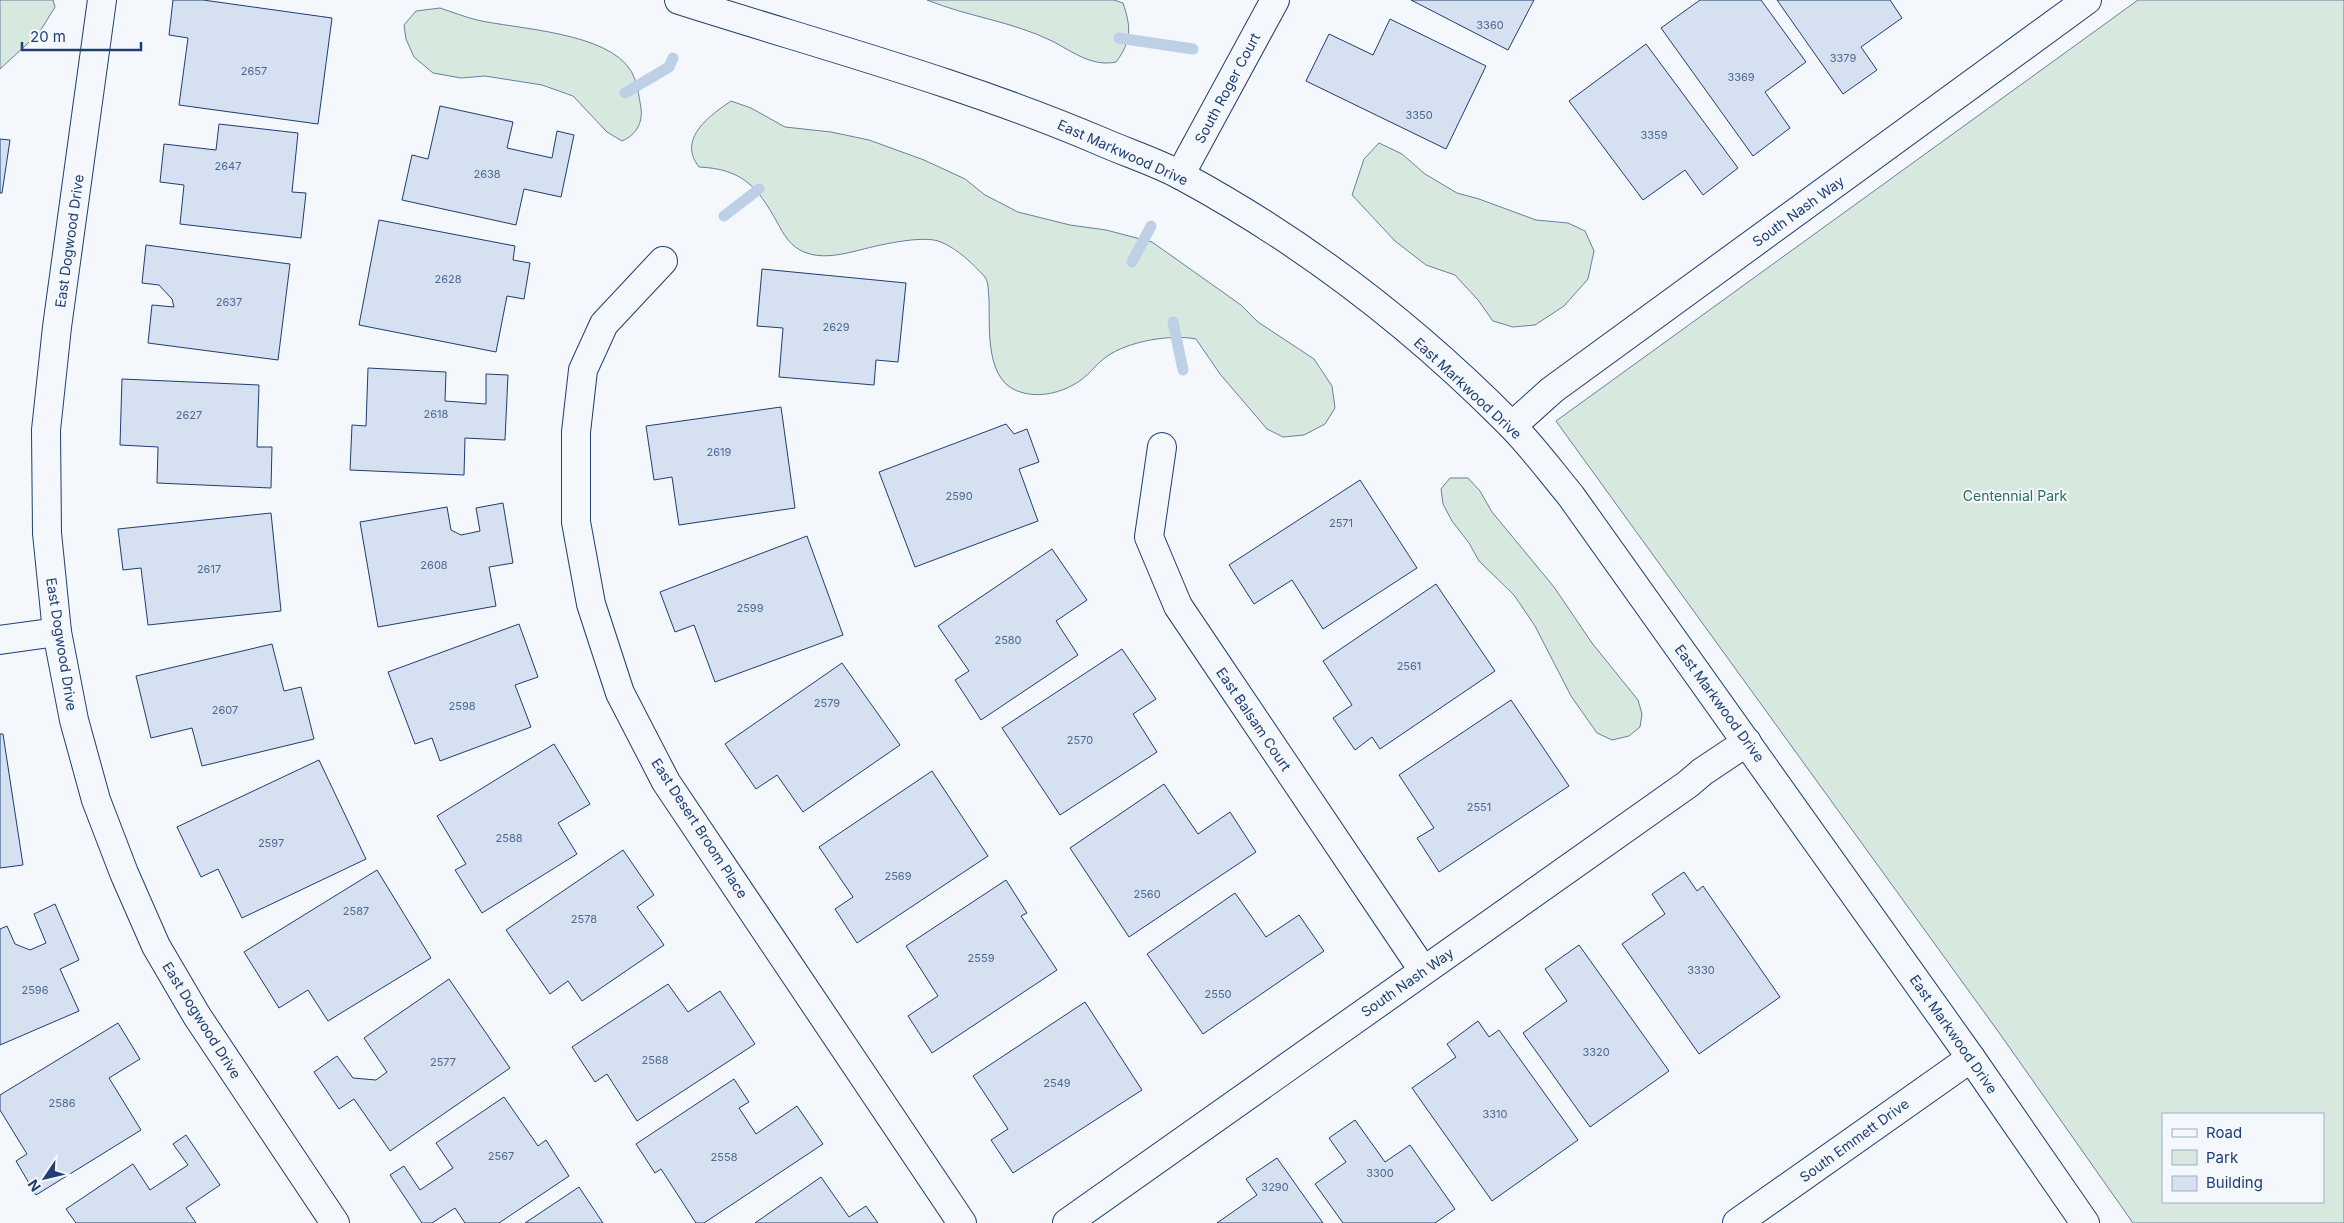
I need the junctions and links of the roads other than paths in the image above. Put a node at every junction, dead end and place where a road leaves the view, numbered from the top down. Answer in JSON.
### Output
{"nodes":[{"id":1,"x":102,"y":0,"type":"edge"},
{"id":2,"x":1275,"y":0,"type":"edge"},
{"id":3,"x":2087,"y":0,"type":"edge"},
{"id":4,"x":689,"y":2,"type":"edge"},
{"id":5,"x":1180,"y":175,"type":"junction"},
{"id":6,"x":663,"y":260,"type":"dead end"},
{"id":7,"x":1512,"y":426,"type":"junction"},
{"id":8,"x":1162,"y":447,"type":"dead end"},
{"id":9,"x":57,"y":632,"type":"junction"},
{"id":10,"x":0,"y":640,"type":"edge"},
{"id":11,"x":1747,"y":742,"type":"junction"},
{"id":12,"x":1423,"y":970,"type":"junction"},
{"id":13,"x":1971,"y":1058,"type":"junction"},
{"id":14,"x":335,"y":1223,"type":"edge"},
{"id":15,"x":962,"y":1223,"type":"edge"},
{"id":16,"x":1067,"y":1223,"type":"edge"},
{"id":17,"x":1737,"y":1223,"type":"edge"},
{"id":18,"x":2085,"y":1223,"type":"edge"}],
"edges":[{"from":1,"to":9,"type":"street","name":"East Dogwood Drive"},
{"from":2,"to":5,"type":"street","name":"South Roger Court"},
{"from":3,"to":7,"type":"street","name":"South Nash Way"},
{"from":4,"to":5,"type":"street","name":"East Markwood Drive"},
{"from":5,"to":7,"type":"street","name":"East Markwood Drive"},
{"from":6,"to":15,"type":"street","name":"East Desert Broom Place"},
{"from":7,"to":11,"type":"street","name":"East Markwood Drive"},
{"from":8,"to":12,"type":"street","name":"East Balsam Court"},
{"from":9,"to":10,"type":"street"},
{"from":9,"to":14,"type":"street","name":"East Dogwood Drive"},
{"from":11,"to":12,"type":"street","name":"South Nash Way"},
{"from":11,"to":13,"type":"street","name":"East Markwood Drive"},
{"from":12,"to":16,"type":"street","name":"South Nash Way"},
{"from":13,"to":17,"type":"street","name":"South Emmett Drive"},
{"from":13,"to":18,"type":"street","name":"East Markwood Drive"}]}
